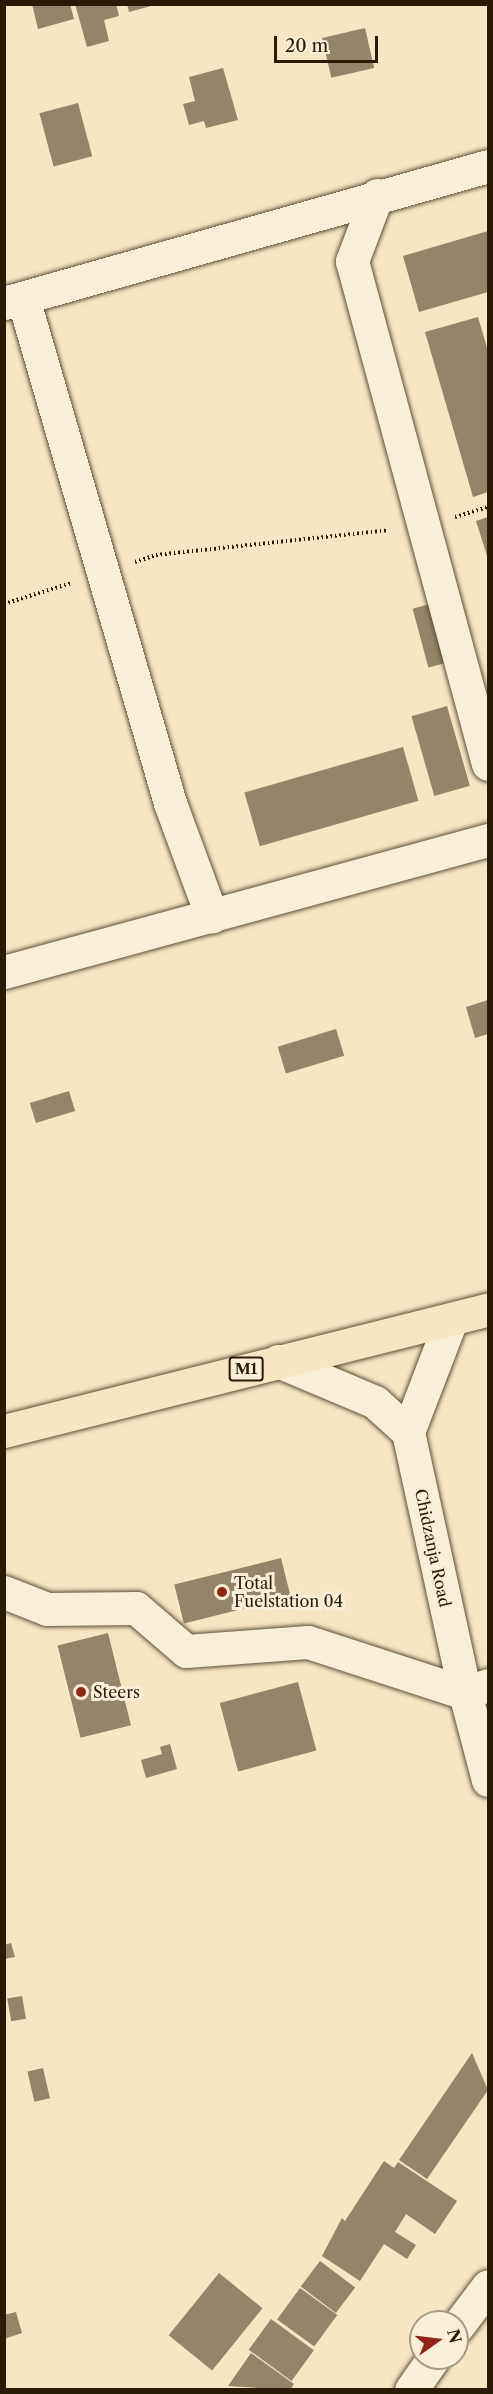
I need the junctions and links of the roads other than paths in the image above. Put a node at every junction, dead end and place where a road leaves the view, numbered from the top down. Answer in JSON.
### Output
{"nodes":[{"id":1,"x":489,"y":166,"type":"edge"},
{"id":2,"x":377,"y":195,"type":"junction"},
{"id":3,"x":14,"y":301,"type":"edge"},
{"id":4,"x":489,"y":764,"type":"edge"},
{"id":5,"x":489,"y":840,"type":"edge"},
{"id":6,"x":212,"y":917,"type":"junction"},
{"id":7,"x":4,"y":972,"type":"edge"},
{"id":8,"x":489,"y":1309,"type":"edge"},
{"id":9,"x":450,"y":1320,"type":"junction"},
{"id":10,"x":278,"y":1361,"type":"junction"},
{"id":11,"x":4,"y":1431,"type":"edge"},
{"id":12,"x":408,"y":1432,"type":"junction"},
{"id":13,"x":4,"y":1592,"type":"edge"},
{"id":14,"x":477,"y":1689,"type":"edge"},
{"id":15,"x":489,"y":1780,"type":"edge"},
{"id":16,"x":489,"y":2286,"type":"edge"},
{"id":17,"x":469,"y":2312,"type":"edge"},
{"id":18,"x":425,"y":2370,"type":"edge"},
{"id":19,"x":411,"y":2390,"type":"edge"}],
"edges":[{"from":1,"to":2,"type":"street"},
{"from":2,"to":3,"type":"street"},
{"from":2,"to":4,"type":"street"},
{"from":3,"to":6,"type":"street"},
{"from":5,"to":6,"type":"street"},
{"from":6,"to":7,"type":"street"},
{"from":8,"to":9,"type":"highway","number":"M1"},
{"from":9,"to":10,"type":"highway","number":"M1"},
{"from":9,"to":12,"type":"street"},
{"from":10,"to":11,"type":"highway","number":"M1"},
{"from":10,"to":12,"type":"street"},
{"from":12,"to":14,"type":"street","name":"Chidzanja Road"},
{"from":13,"to":14,"type":"street"},
{"from":14,"to":15,"type":"street","name":"Chidzanja Road"},
{"from":16,"to":17,"type":"street"},
{"from":18,"to":19,"type":"street"}]}
